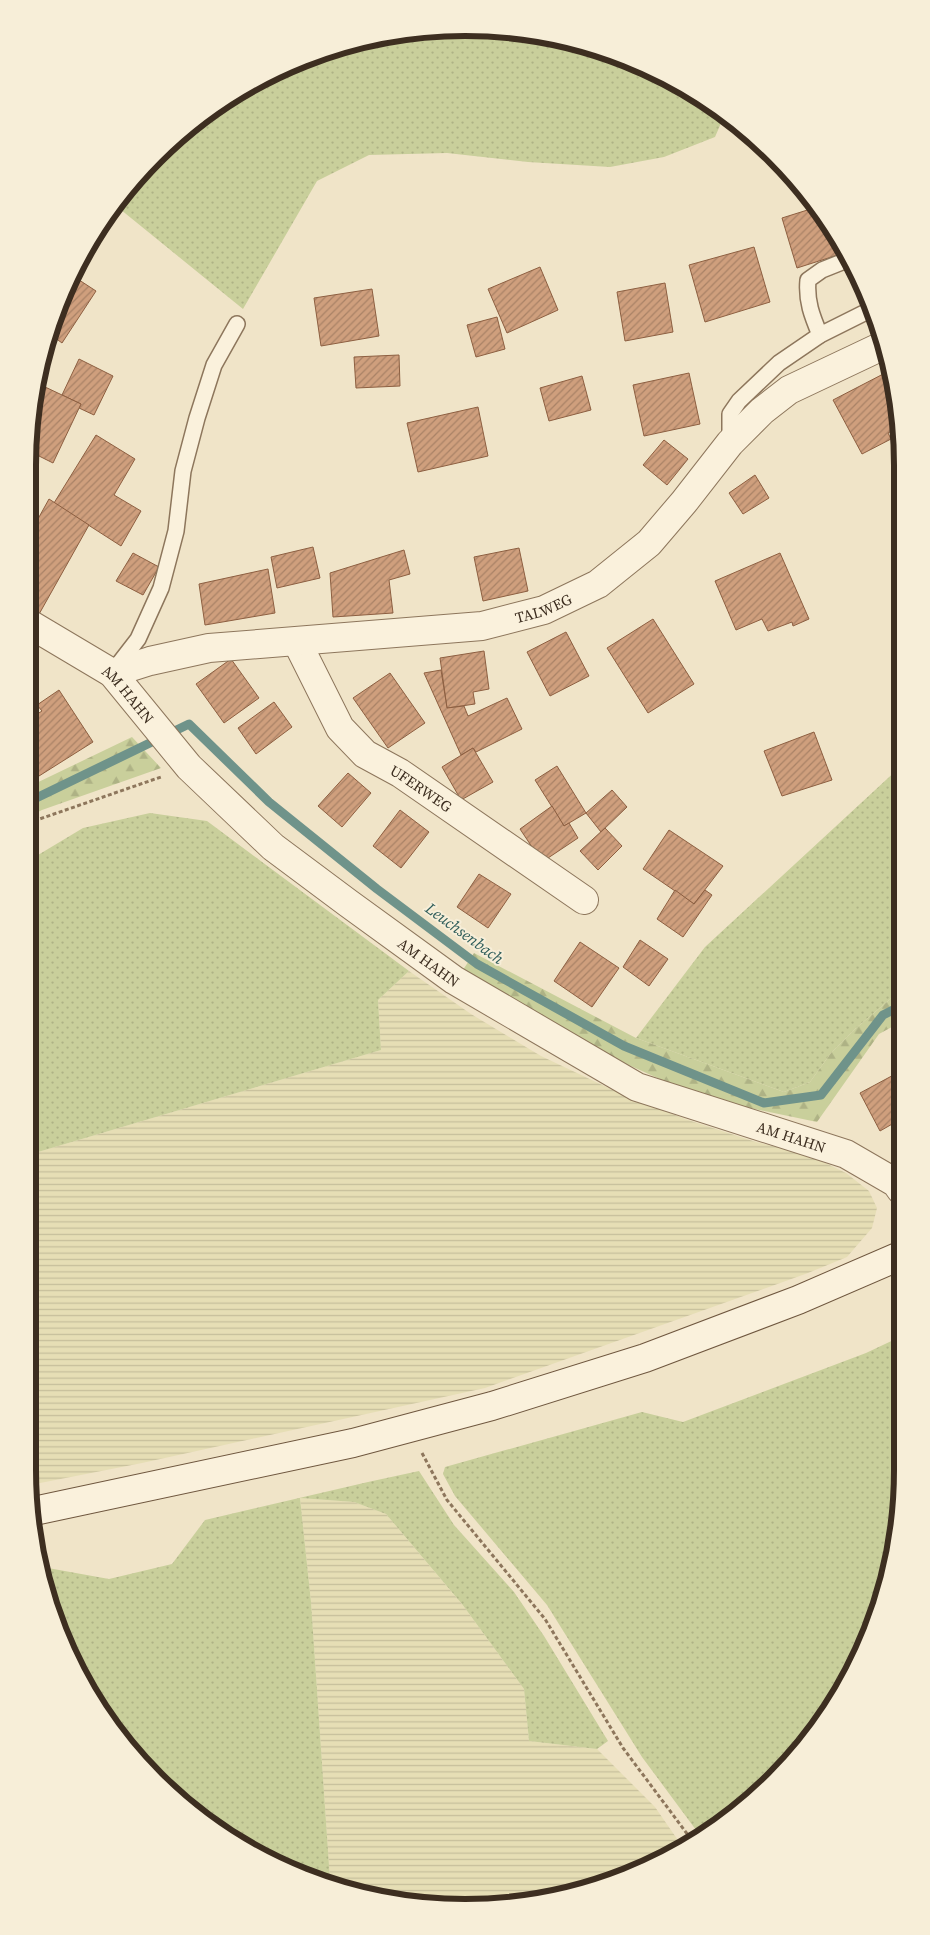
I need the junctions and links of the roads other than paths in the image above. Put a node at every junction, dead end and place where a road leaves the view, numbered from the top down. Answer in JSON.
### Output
{"nodes":[{"id":1,"x":842,"y":262,"type":"edge"},
{"id":2,"x":865,"y":312,"type":"edge"},
{"id":3,"x":237,"y":324,"type":"dead end"},
{"id":4,"x":820,"y":335,"type":"junction"},
{"id":5,"x":877,"y":348,"type":"edge"},
{"id":6,"x":730,"y":442,"type":"junction"},
{"id":7,"x":36,"y":628,"type":"edge"},
{"id":8,"x":297,"y":642,"type":"junction"},
{"id":9,"x":112,"y":673,"type":"junction"},
{"id":10,"x":584,"y":900,"type":"dead end"},
{"id":11,"x":894,"y":1182,"type":"edge"},
{"id":12,"x":894,"y":1258,"type":"edge"},
{"id":13,"x":38,"y":1510,"type":"edge"}],
"edges":[{"from":1,"to":4,"type":"lane"},
{"from":2,"to":4,"type":"lane"},
{"from":3,"to":9,"type":"lane"},
{"from":4,"to":6,"type":"lane"},
{"from":5,"to":6,"type":"street","name":"TALWEG"},
{"from":6,"to":8,"type":"street","name":"TALWEG"},
{"from":7,"to":9,"type":"street","name":"AM HAHN"},
{"from":8,"to":9,"type":"street","name":"TALWEG"},
{"from":8,"to":10,"type":"street","name":"UFERWEG"},
{"from":9,"to":11,"type":"street","name":"AM HAHN"},
{"from":12,"to":13,"type":"street"}]}
